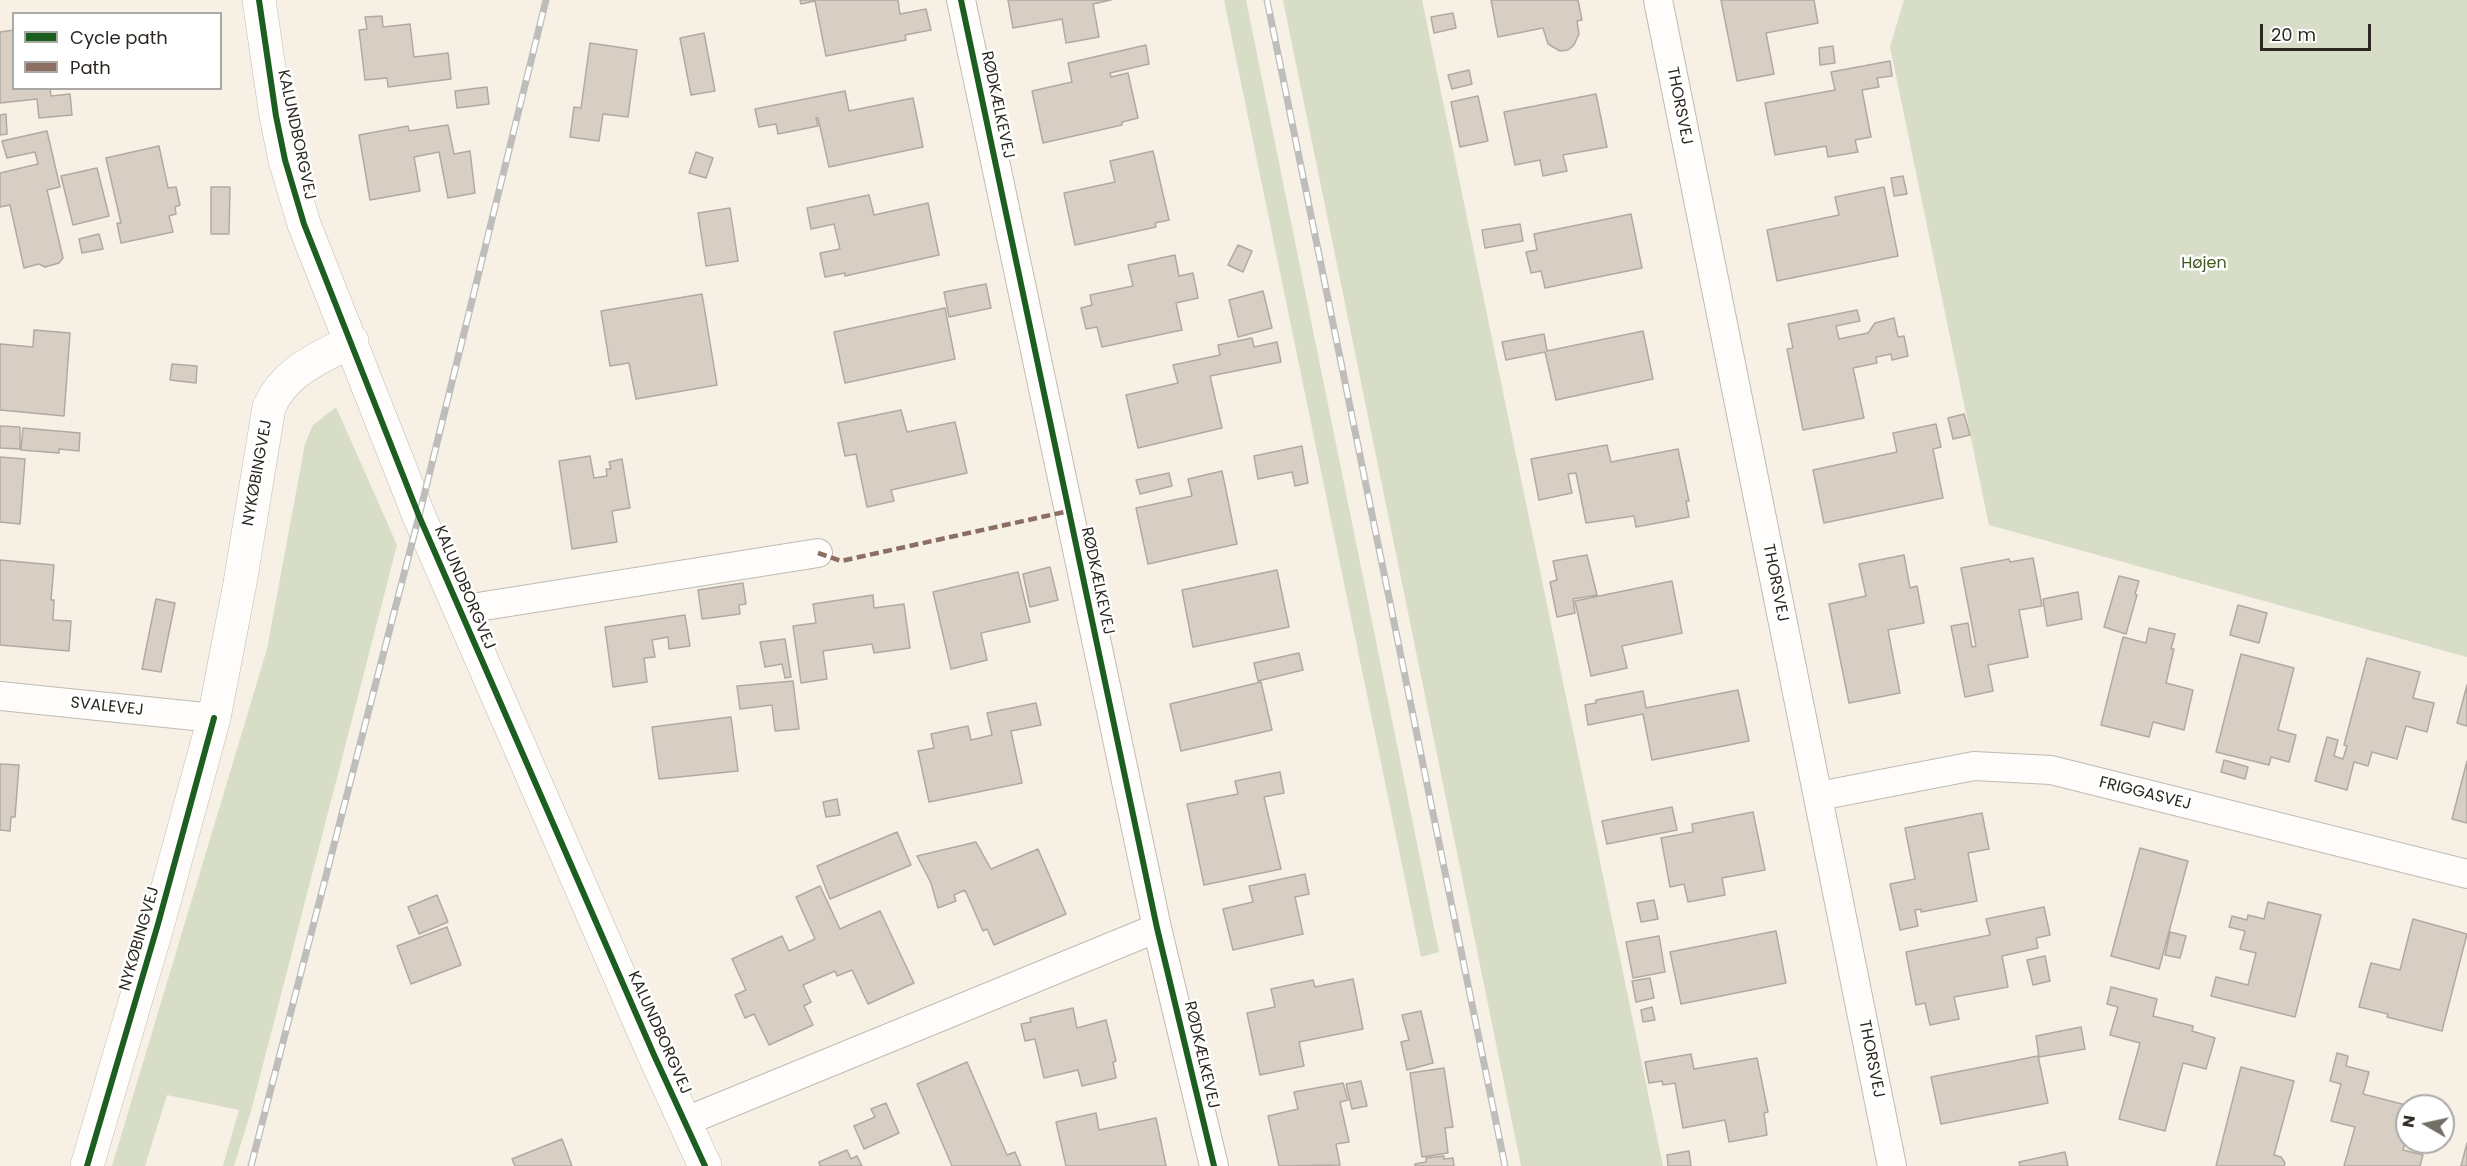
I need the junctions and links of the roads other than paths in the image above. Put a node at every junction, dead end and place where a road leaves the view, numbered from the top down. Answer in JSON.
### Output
{"nodes":[{"id":1,"x":259,"y":0,"type":"edge"},
{"id":2,"x":961,"y":0,"type":"edge"},
{"id":3,"x":1658,"y":0,"type":"edge"},
{"id":4,"x":352,"y":341,"type":"junction"},
{"id":5,"x":818,"y":553,"type":"dead end"},
{"id":6,"x":459,"y":610,"type":"junction"},
{"id":7,"x":0,"y":696,"type":"edge"},
{"id":8,"x":214,"y":718,"type":"junction"},
{"id":9,"x":1819,"y":796,"type":"junction"},
{"id":10,"x":2467,"y":874,"type":"edge"},
{"id":11,"x":1157,"y":928,"type":"junction"},
{"id":12,"x":684,"y":1122,"type":"junction"},
{"id":13,"x":87,"y":1166,"type":"edge"},
{"id":14,"x":705,"y":1166,"type":"edge"},
{"id":15,"x":1214,"y":1166,"type":"edge"},
{"id":16,"x":1892,"y":1166,"type":"edge"}],
"edges":[{"from":1,"to":4,"type":"street","name":"KALUNDBORGVEJ"},
{"from":2,"to":11,"type":"street","name":"RØDKÆLKEVEJ"},
{"from":3,"to":9,"type":"street","name":"THORSVEJ"},
{"from":4,"to":6,"type":"street","name":"KALUNDBORGVEJ"},
{"from":4,"to":8,"type":"street","name":"NYKØBINGVEJ"},
{"from":5,"to":6,"type":"street","name":"KALUNDBORGVEJ"},
{"from":6,"to":12,"type":"street","name":"KALUNDBORGVEJ"},
{"from":7,"to":8,"type":"street","name":"SVALEVEJ"},
{"from":8,"to":13,"type":"street","name":"NYKØBINGVEJ"},
{"from":9,"to":10,"type":"street","name":"FRIGGASVEJ"},
{"from":9,"to":16,"type":"street","name":"THORSVEJ"},
{"from":11,"to":12,"type":"street"},
{"from":11,"to":15,"type":"street","name":"RØDKÆLKEVEJ"},
{"from":12,"to":14,"type":"street","name":"KALUNDBORGVEJ"}]}
